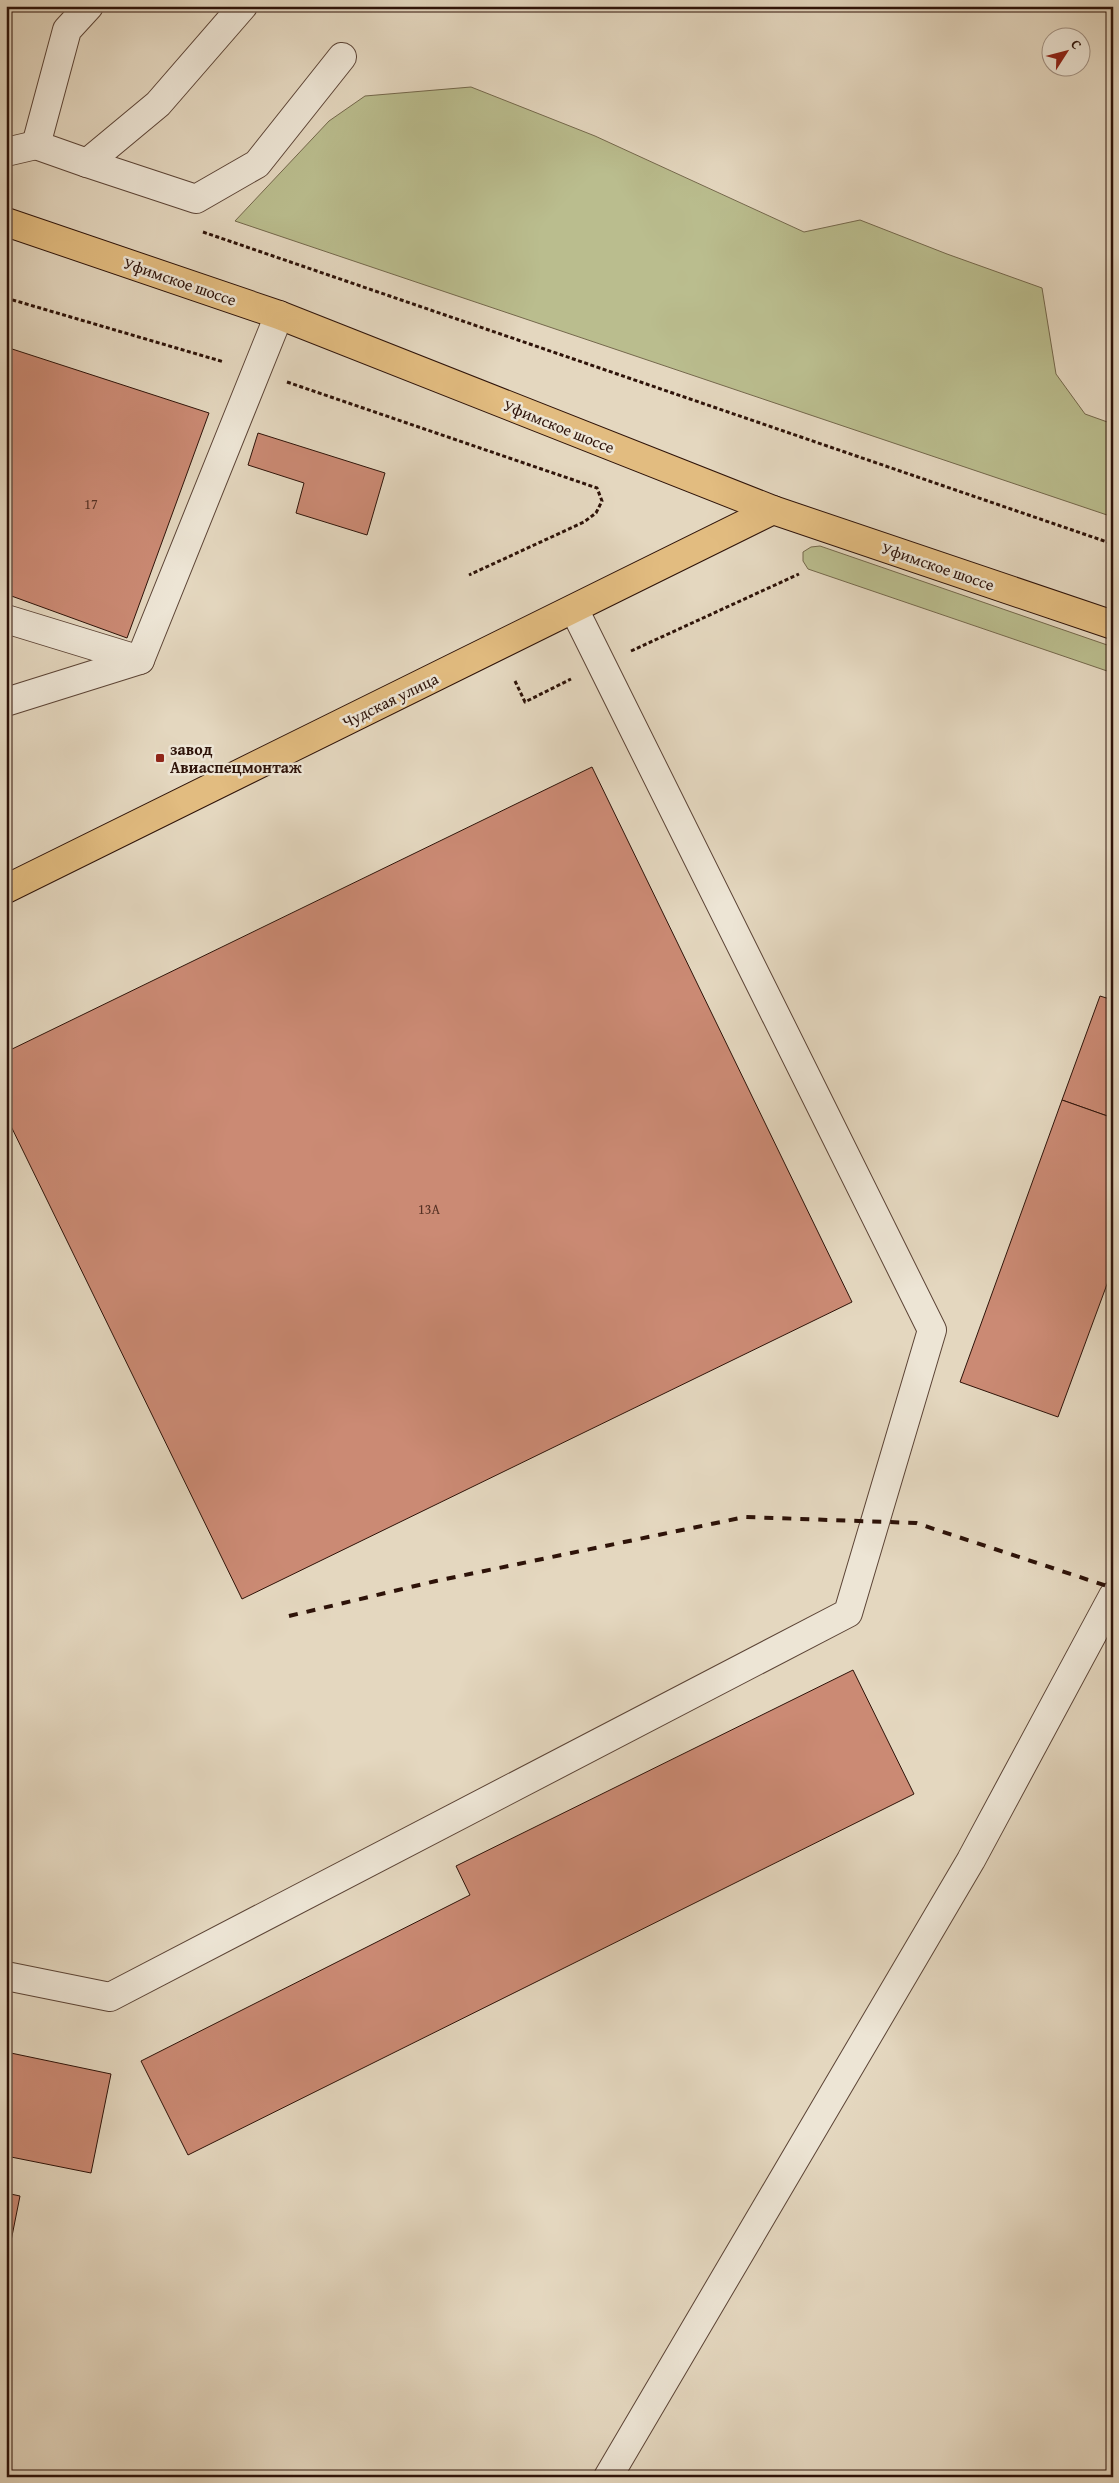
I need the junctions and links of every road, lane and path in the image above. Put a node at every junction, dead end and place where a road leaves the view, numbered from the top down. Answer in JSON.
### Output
{"nodes":[{"id":1,"x":89,"y":6,"type":"edge"},
{"id":2,"x":243,"y":6,"type":"edge"},
{"id":3,"x":342,"y":57,"type":"dead end"},
{"id":4,"x":36,"y":144,"type":"junction"},
{"id":5,"x":6,"y":152,"type":"edge"},
{"id":6,"x":87,"y":163,"type":"junction"},
{"id":7,"x":6,"y":222,"type":"edge"},
{"id":8,"x":200,"y":231,"type":"dead end"},
{"id":9,"x":6,"y":298,"type":"edge"},
{"id":10,"x":279,"y":315,"type":"junction"},
{"id":11,"x":256,"y":372,"type":"junction"},
{"id":12,"x":773,"y":510,"type":"junction"},
{"id":13,"x":1113,"y":544,"type":"edge"},
{"id":14,"x":799,"y":574,"type":"dead end"},
{"id":15,"x":469,"y":575,"type":"dead end"},
{"id":16,"x":574,"y":609,"type":"junction"},
{"id":17,"x":6,"y":620,"type":"edge"},
{"id":18,"x":1113,"y":625,"type":"edge"},
{"id":19,"x":140,"y":660,"type":"junction"},
{"id":20,"x":601,"y":665,"type":"junction"},
{"id":21,"x":514,"y":682,"type":"dead end"},
{"id":22,"x":6,"y":702,"type":"edge"},
{"id":23,"x":6,"y":889,"type":"edge"},
{"id":24,"x":1113,"y":1596,"type":"edge"},
{"id":25,"x":6,"y":1976,"type":"edge"},
{"id":26,"x":608,"y":2477,"type":"edge"}],
"edges":[{"from":1,"to":4,"type":"lane"},
{"from":2,"to":6,"type":"lane"},
{"from":3,"to":6,"type":"lane"},
{"from":4,"to":5,"type":"lane"},
{"from":4,"to":6,"type":"lane"},
{"from":7,"to":10,"type":"main road","name":"Уфимское шоссе"},
{"from":8,"to":13,"type":"path"},
{"from":9,"to":11,"type":"path"},
{"from":10,"to":11,"type":"lane"},
{"from":10,"to":12,"type":"main road","name":"Уфимское шоссе"},
{"from":11,"to":15,"type":"path"},
{"from":11,"to":19,"type":"lane"},
{"from":12,"to":16,"type":"main road","name":"Чудская улица"},
{"from":12,"to":18,"type":"main road","name":"Уфимское шоссе"},
{"from":14,"to":20,"type":"path"},
{"from":16,"to":20,"type":"lane"},
{"from":16,"to":23,"type":"main road","name":"Чудская улица"},
{"from":17,"to":19,"type":"lane"},
{"from":19,"to":22,"type":"lane"},
{"from":20,"to":21,"type":"path"},
{"from":20,"to":25,"type":"lane"},
{"from":24,"to":26,"type":"lane"}]}
